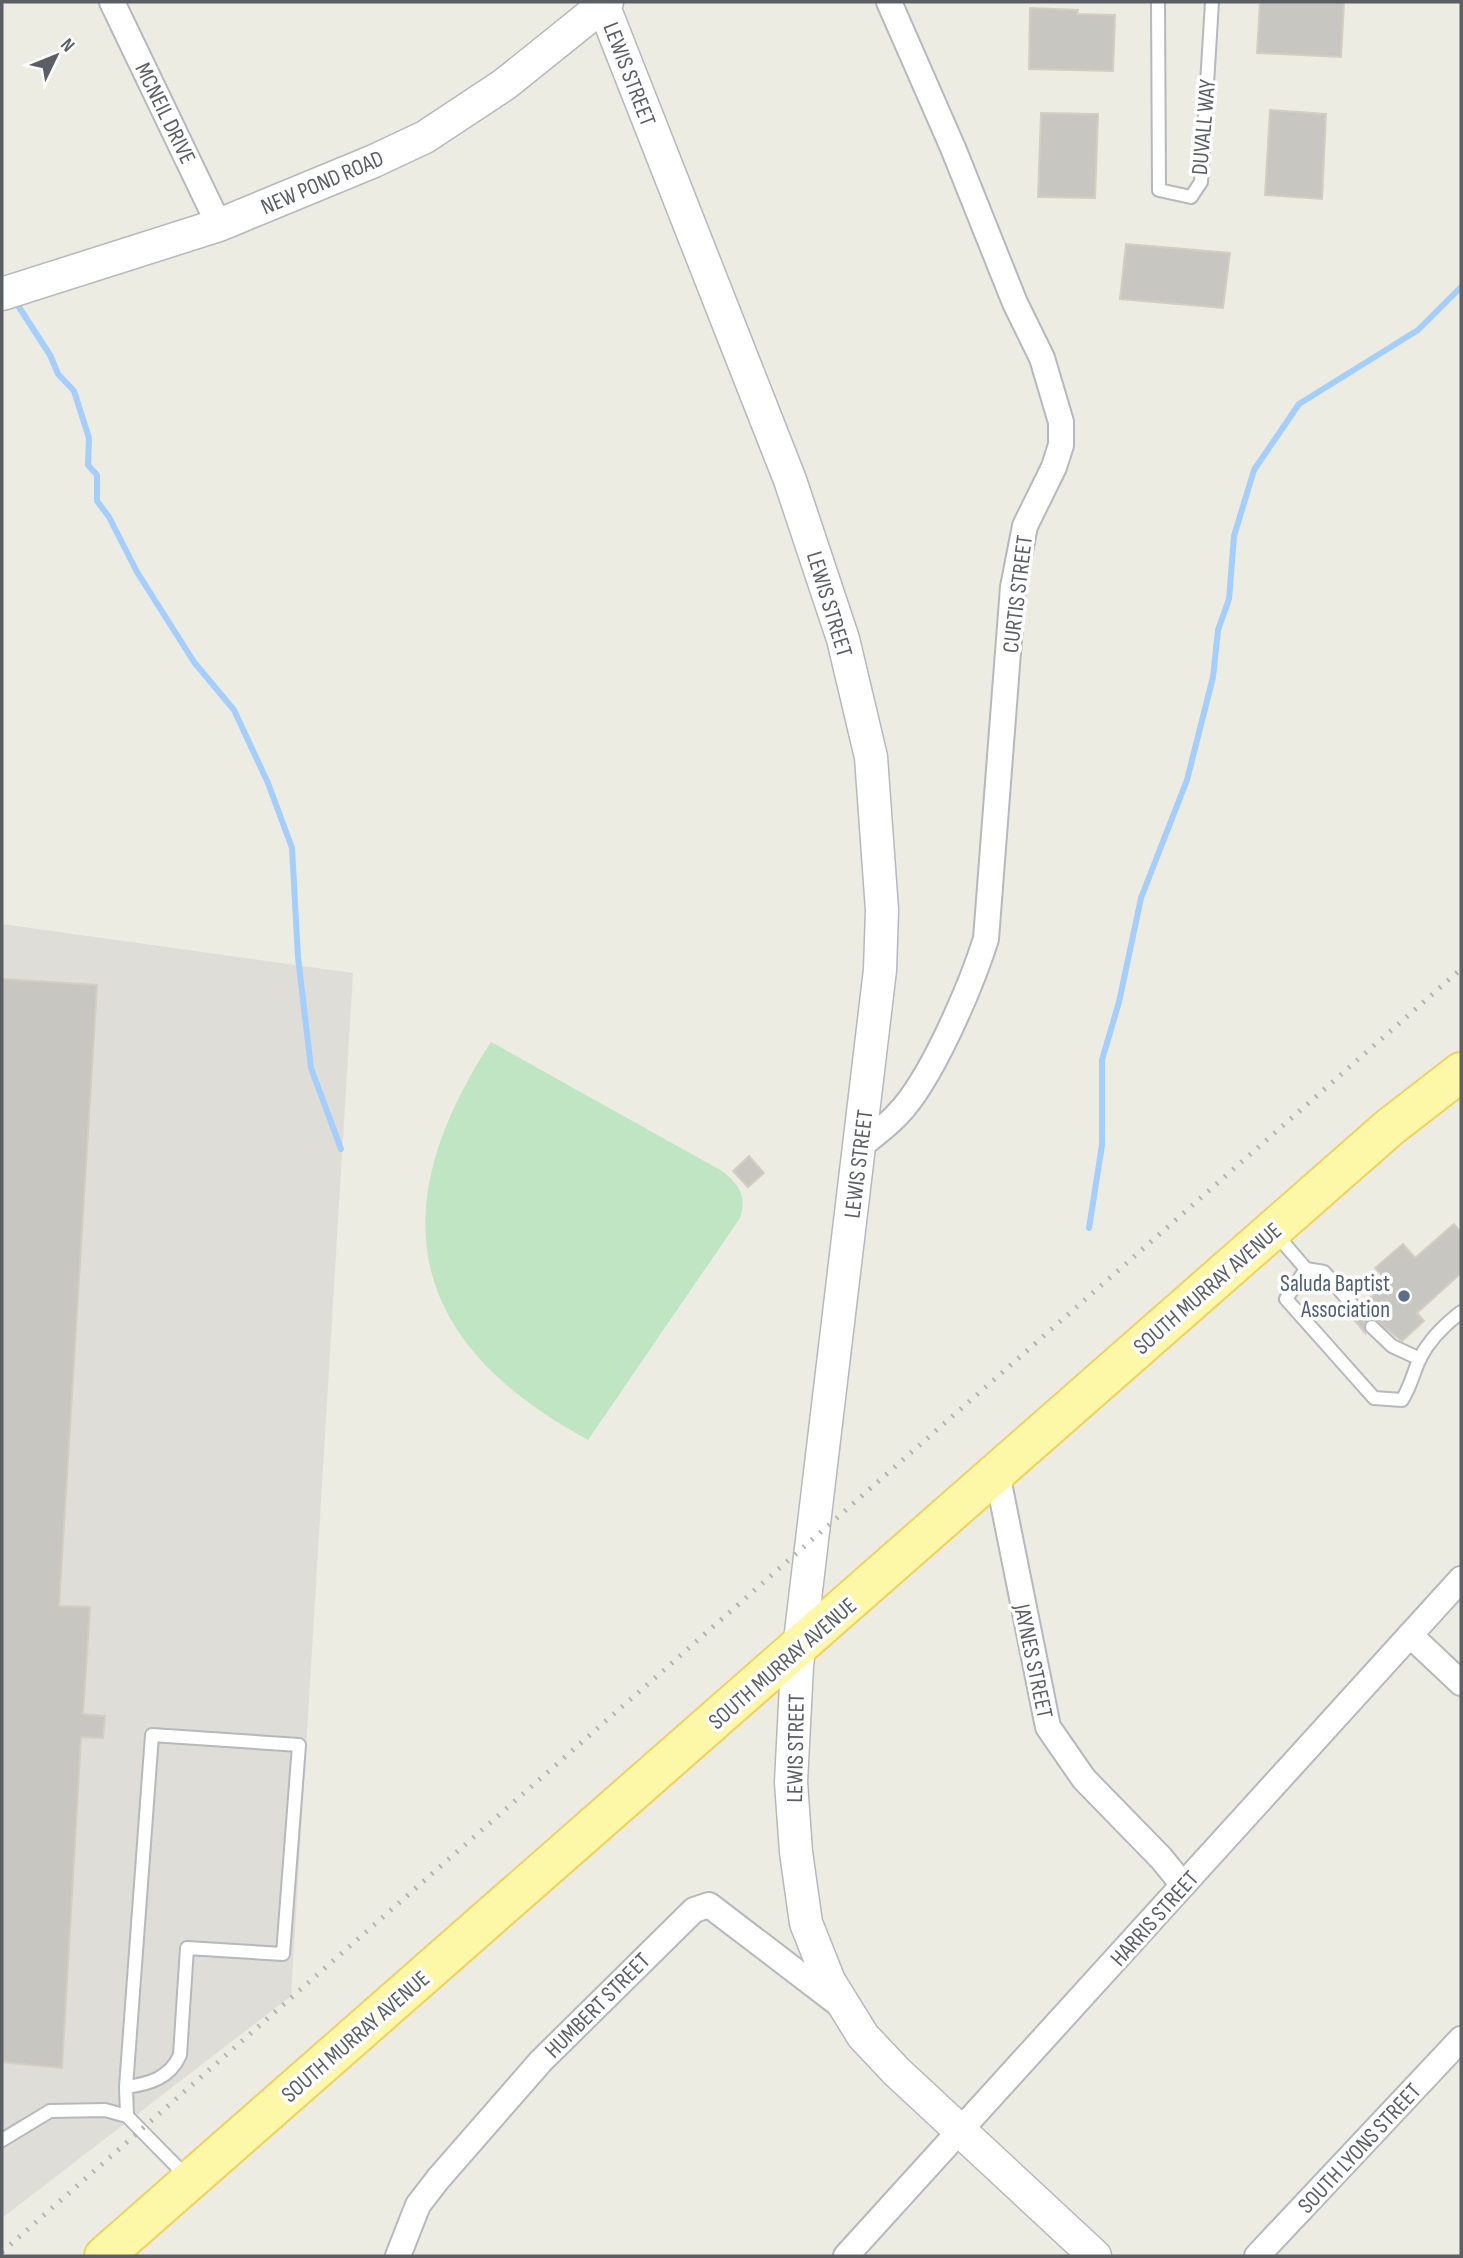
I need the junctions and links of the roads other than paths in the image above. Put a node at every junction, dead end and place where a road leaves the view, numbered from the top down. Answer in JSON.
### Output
{"nodes":[{"id":1,"x":112,"y":2,"type":"edge"},
{"id":2,"x":889,"y":2,"type":"edge"},
{"id":3,"x":1158,"y":2,"type":"edge"},
{"id":4,"x":1212,"y":2,"type":"edge"},
{"id":5,"x":604,"y":3,"type":"edge"},
{"id":6,"x":219,"y":225,"type":"junction"},
{"id":7,"x":2,"y":294,"type":"edge"},
{"id":8,"x":1461,"y":1072,"type":"edge"},
{"id":9,"x":860,"y":1147,"type":"junction"},
{"id":10,"x":1273,"y":1230,"type":"junction"},
{"id":11,"x":1306,"y":1269,"type":"junction"},
{"id":12,"x":1357,"y":1310,"type":"dead end"},
{"id":13,"x":1461,"y":1312,"type":"edge"},
{"id":14,"x":1373,"y":1327,"type":"dead end"},
{"id":15,"x":1420,"y":1359,"type":"junction"},
{"id":16,"x":997,"y":1473,"type":"junction"},
{"id":17,"x":1461,"y":1579,"type":"edge"},
{"id":18,"x":1409,"y":1635,"type":"junction"},
{"id":19,"x":800,"y":1647,"type":"junction"},
{"id":20,"x":1461,"y":1682,"type":"edge"},
{"id":21,"x":1183,"y":1885,"type":"junction"},
{"id":22,"x":846,"y":2010,"type":"junction"},
{"id":23,"x":1461,"y":2039,"type":"edge"},
{"id":24,"x":126,"y":2087,"type":"junction"},
{"id":25,"x":127,"y":2116,"type":"junction"},
{"id":26,"x":961,"y":2133,"type":"junction"},
{"id":27,"x":2,"y":2140,"type":"edge"},
{"id":28,"x":190,"y":2180,"type":"junction"},
{"id":29,"x":104,"y":2256,"type":"edge"},
{"id":30,"x":398,"y":2256,"type":"edge"},
{"id":31,"x":846,"y":2256,"type":"edge"},
{"id":32,"x":1095,"y":2256,"type":"edge"},
{"id":33,"x":1257,"y":2256,"type":"edge"}],
"edges":[{"from":1,"to":6,"type":"street","name":"MCNEIL DRIVE"},
{"from":2,"to":9,"type":"street","name":"CURTIS STREET"},
{"from":3,"to":4,"type":"lane","name":"DUVALL WAY"},
{"from":5,"to":6,"type":"street","name":"NEW POND ROAD"},
{"from":5,"to":9,"type":"street","name":"LEWIS STREET"},
{"from":6,"to":7,"type":"street","name":"NEW POND ROAD"},
{"from":8,"to":10,"type":"main road","name":"SOUTH MURRAY AVENUE"},
{"from":9,"to":19,"type":"street","name":"LEWIS STREET"},
{"from":10,"to":11,"type":"lane"},
{"from":10,"to":16,"type":"main road","name":"SOUTH MURRAY AVENUE"},
{"from":11,"to":12,"type":"lane"},
{"from":11,"to":15,"type":"lane"},
{"from":13,"to":15,"type":"lane"},
{"from":14,"to":15,"type":"lane"},
{"from":16,"to":19,"type":"main road","name":"SOUTH MURRAY AVENUE"},
{"from":16,"to":21,"type":"street","name":"JAYNES STREET"},
{"from":17,"to":18,"type":"street","name":"HARRIS STREET"},
{"from":18,"to":20,"type":"street"},
{"from":18,"to":21,"type":"street","name":"HARRIS STREET"},
{"from":19,"to":22,"type":"street","name":"LEWIS STREET"},
{"from":19,"to":28,"type":"main road","name":"SOUTH MURRAY AVENUE"},
{"from":21,"to":26,"type":"street","name":"HARRIS STREET"},
{"from":22,"to":26,"type":"street","name":"LEWIS STREET"},
{"from":22,"to":30,"type":"street","name":"HUMBERT STREET"},
{"from":23,"to":33,"type":"street","name":"SOUTH LYONS STREET"},
{"from":24,"to":24,"type":"lane"},
{"from":24,"to":25,"type":"lane"},
{"from":25,"to":27,"type":"lane"},
{"from":25,"to":28,"type":"lane"},
{"from":26,"to":31,"type":"street","name":"HARRIS STREET"},
{"from":26,"to":32,"type":"street","name":"LEWIS STREET"},
{"from":28,"to":29,"type":"main road","name":"SOUTH MURRAY AVENUE"}]}
